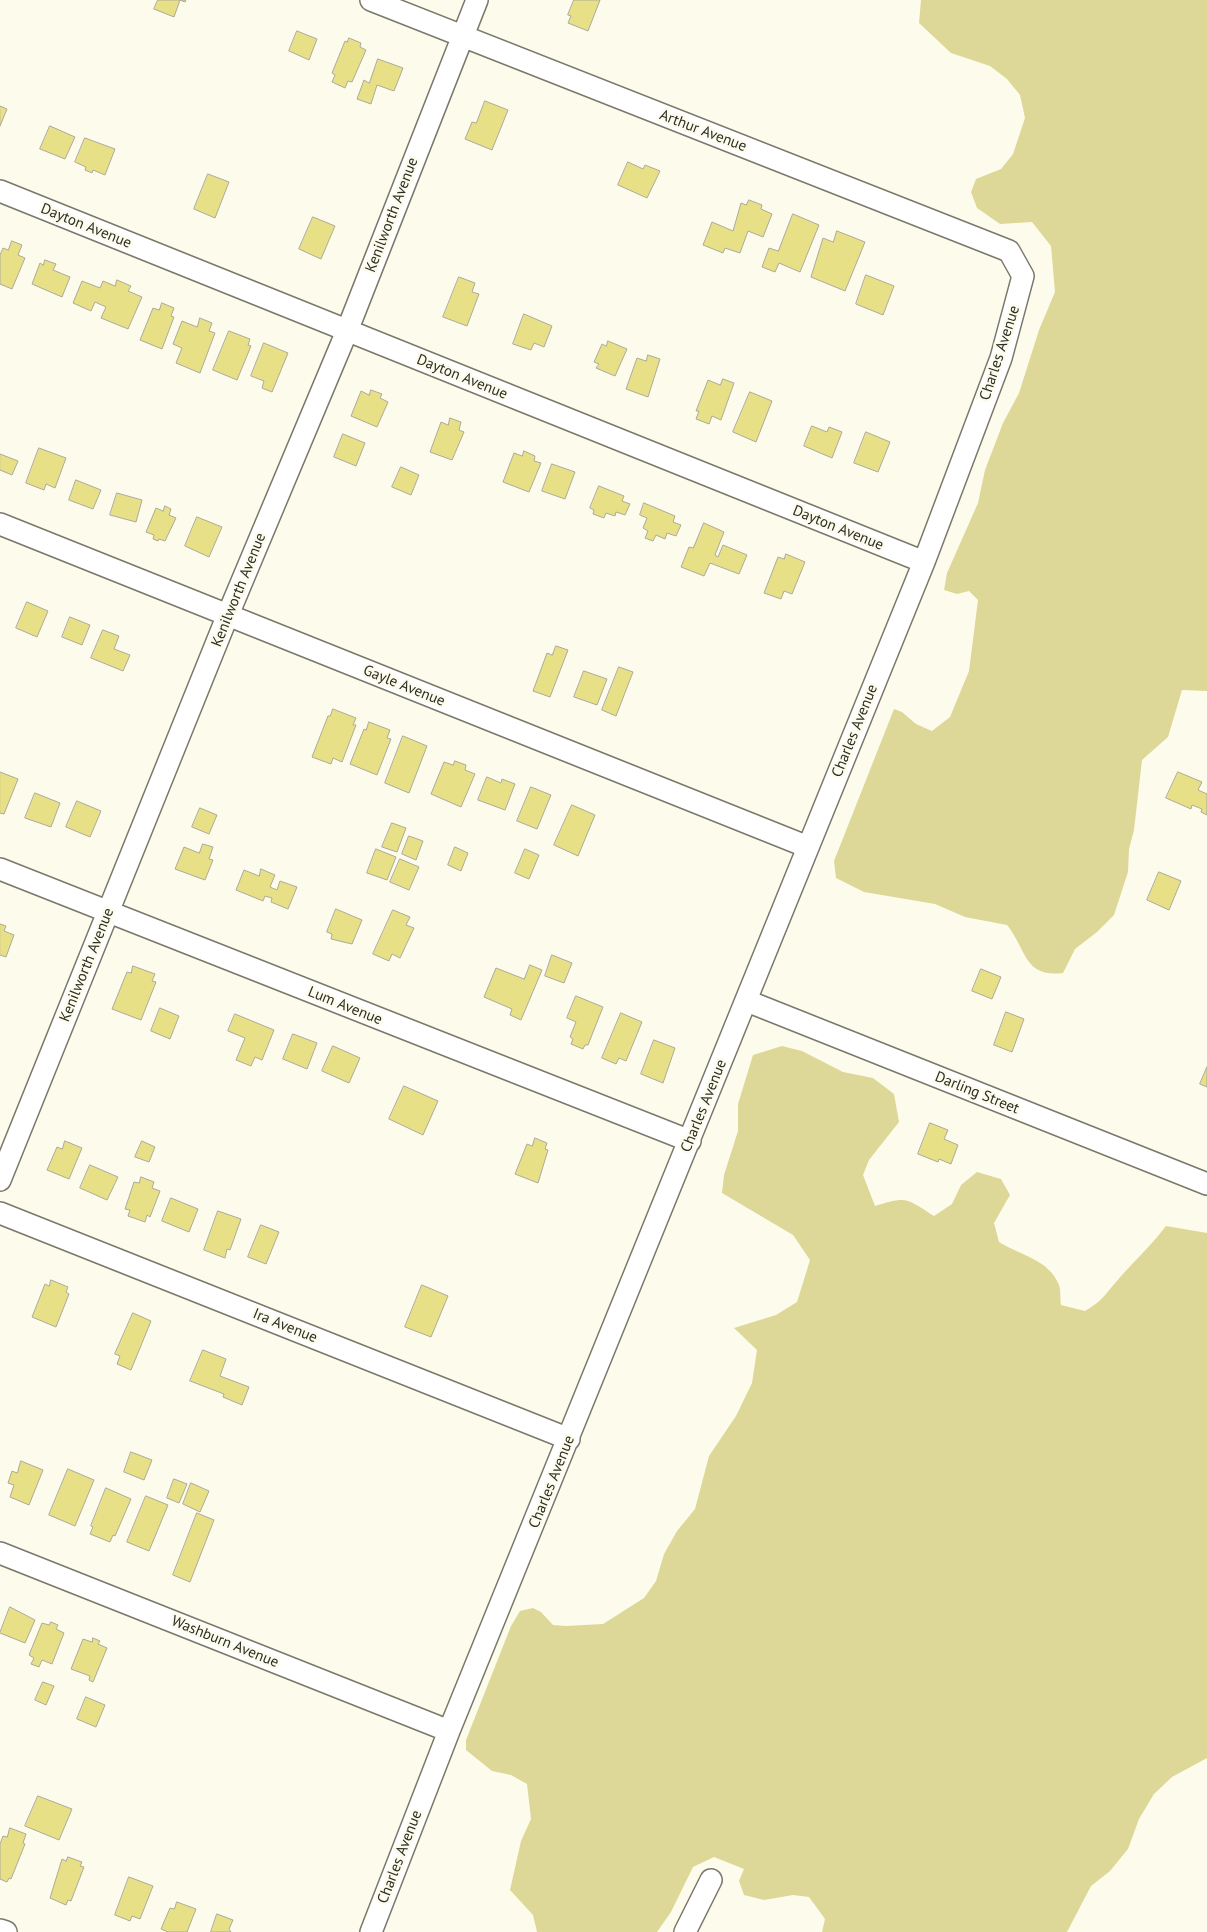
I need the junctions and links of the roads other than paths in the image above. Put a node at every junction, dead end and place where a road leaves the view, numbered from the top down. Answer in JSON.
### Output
{"nodes":[{"id":1,"x":371,"y":0,"type":"edge"},
{"id":2,"x":477,"y":0,"type":"edge"},
{"id":3,"x":462,"y":36,"type":"junction"},
{"id":4,"x":0,"y":191,"type":"edge"},
{"id":5,"x":1023,"y":276,"type":"joint"},
{"id":6,"x":347,"y":331,"type":"junction"},
{"id":7,"x":0,"y":524,"type":"edge"},
{"id":8,"x":924,"y":562,"type":"junction"},
{"id":9,"x":227,"y":616,"type":"junction"},
{"id":10,"x":808,"y":847,"type":"junction"},
{"id":11,"x":0,"y":869,"type":"edge"},
{"id":12,"x":109,"y":913,"type":"junction"},
{"id":13,"x":747,"y":1001,"type":"junction"},
{"id":14,"x":690,"y":1142,"type":"junction"},
{"id":15,"x":0,"y":1180,"type":"edge"},
{"id":16,"x":1207,"y":1184,"type":"edge"},
{"id":17,"x":0,"y":1213,"type":"edge"},
{"id":18,"x":569,"y":1439,"type":"junction"},
{"id":19,"x":0,"y":1553,"type":"edge"},
{"id":20,"x":449,"y":1731,"type":"junction"},
{"id":21,"x":711,"y":1880,"type":"dead end"},
{"id":22,"x":0,"y":1930,"type":"edge"},
{"id":23,"x":6,"y":1932,"type":"edge"},
{"id":24,"x":370,"y":1932,"type":"edge"},
{"id":25,"x":685,"y":1932,"type":"edge"}],
"edges":[{"from":1,"to":3,"type":"street","name":"Arthur Avenue"},
{"from":2,"to":3,"type":"street","name":"Kenilworth Avenue"},
{"from":3,"to":5,"type":"street","name":"Arthur Avenue"},
{"from":3,"to":6,"type":"street","name":"Kenilworth Avenue"},
{"from":4,"to":6,"type":"street","name":"Dayton Avenue"},
{"from":5,"to":8,"type":"street","name":"Charles Avenue"},
{"from":6,"to":8,"type":"street","name":"Dayton Avenue"},
{"from":6,"to":9,"type":"street","name":"Kenilworth Avenue"},
{"from":7,"to":9,"type":"street","name":"Gayle Avenue"},
{"from":8,"to":10,"type":"street","name":"Charles Avenue"},
{"from":9,"to":10,"type":"street","name":"Gayle Avenue"},
{"from":9,"to":12,"type":"street","name":"Kenilworth Avenue"},
{"from":10,"to":13,"type":"street","name":"Charles Avenue"},
{"from":11,"to":12,"type":"street","name":"Lum Avenue"},
{"from":12,"to":14,"type":"street","name":"Lum Avenue"},
{"from":12,"to":15,"type":"street","name":"Kenilworth Avenue"},
{"from":13,"to":14,"type":"street","name":"Charles Avenue"},
{"from":13,"to":16,"type":"street","name":"Darling Street"},
{"from":14,"to":18,"type":"street","name":"Charles Avenue"},
{"from":17,"to":18,"type":"street","name":"Ira Avenue"},
{"from":18,"to":20,"type":"street","name":"Charles Avenue"},
{"from":19,"to":20,"type":"street","name":"Washburn Avenue"},
{"from":20,"to":24,"type":"street","name":"Charles Avenue"},
{"from":21,"to":25,"type":"street"},
{"from":22,"to":23,"type":"street"}]}
